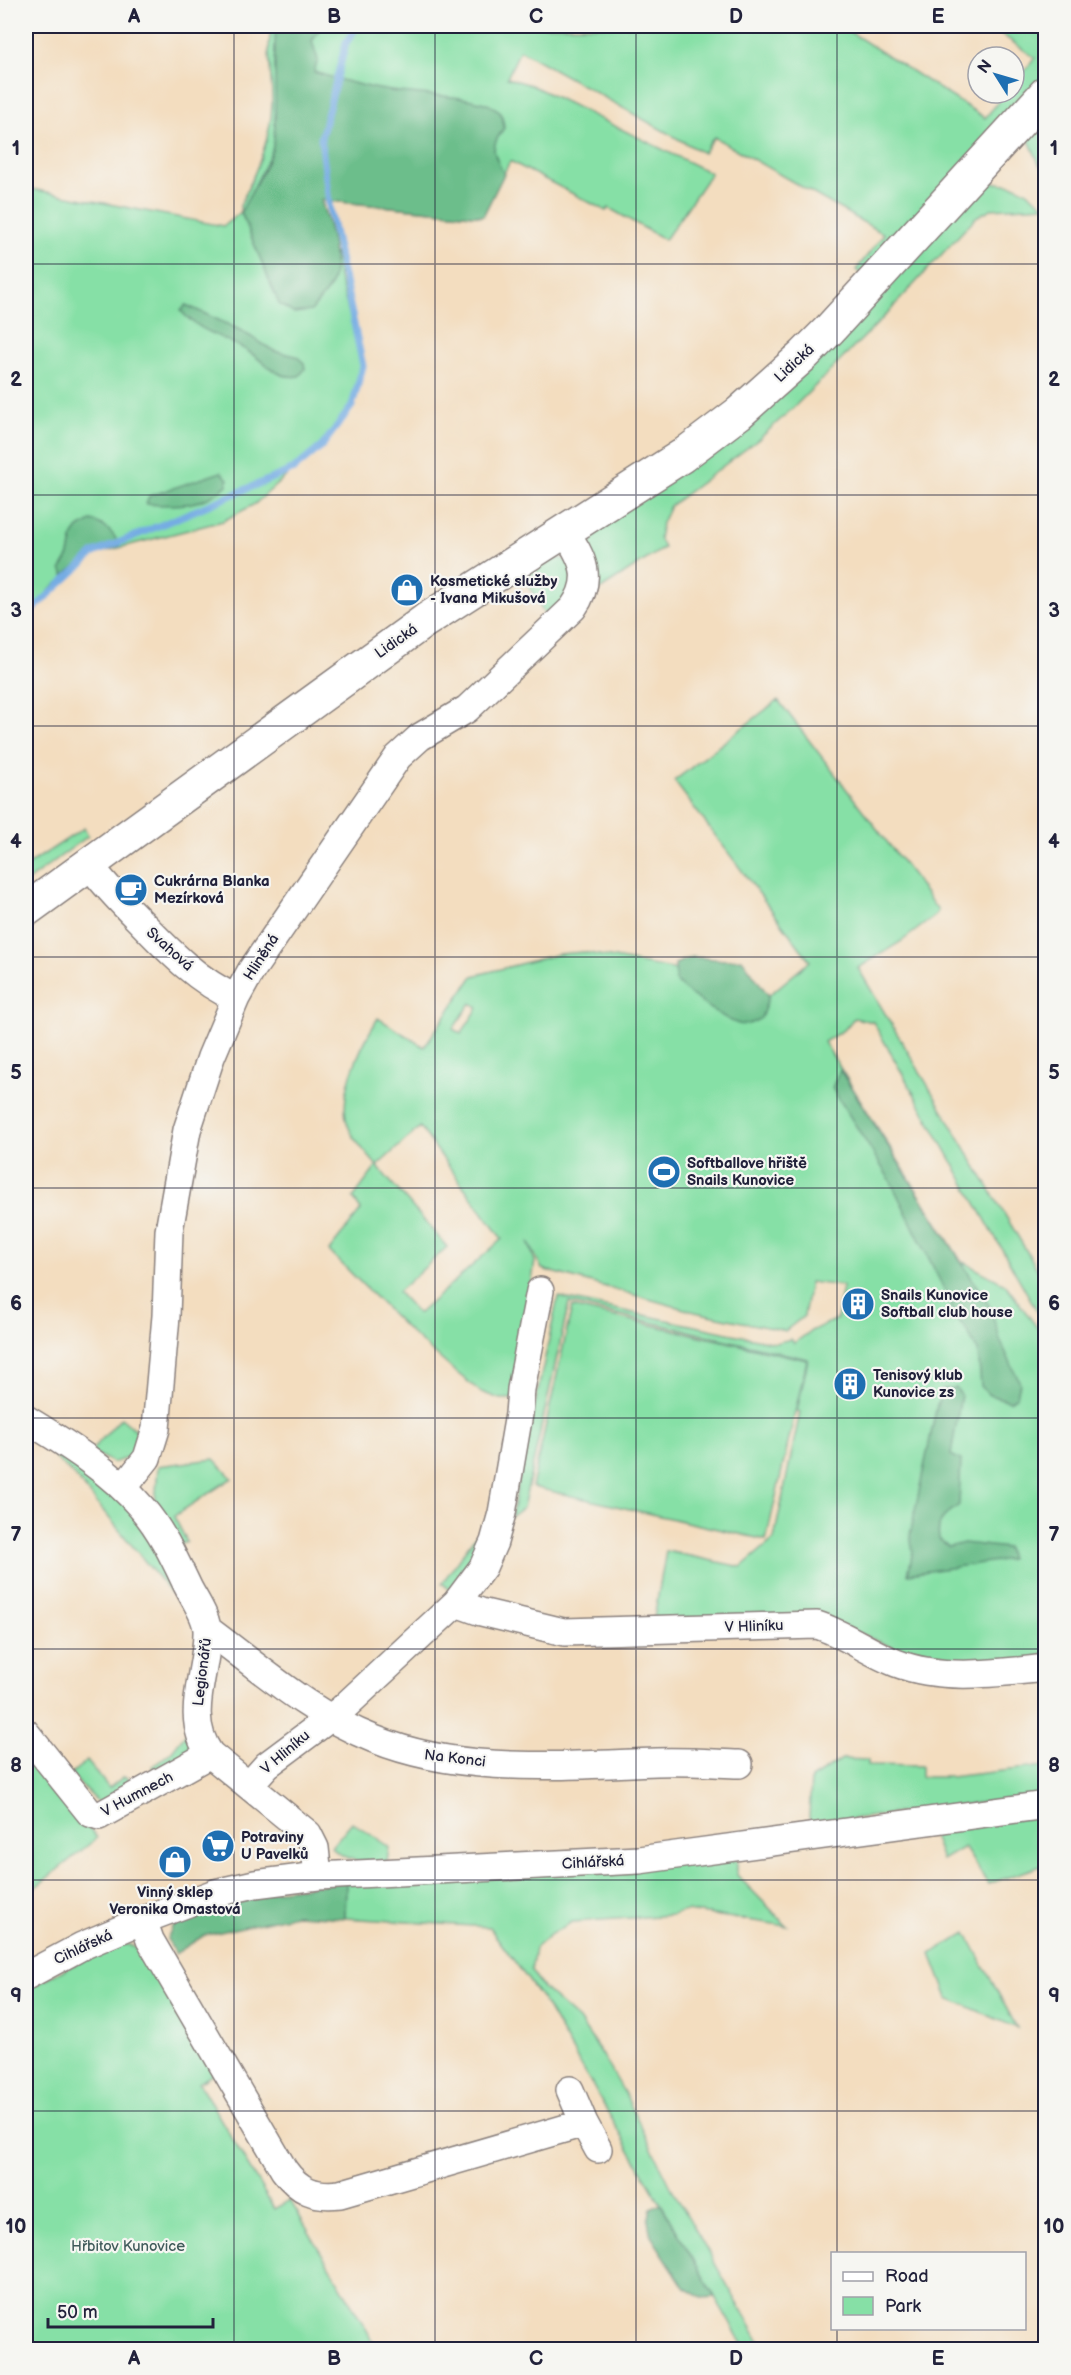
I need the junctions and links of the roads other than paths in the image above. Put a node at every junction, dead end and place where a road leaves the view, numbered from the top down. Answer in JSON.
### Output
{"nodes":[{"id":1,"x":1046,"y":93,"type":"edge"},
{"id":2,"x":566,"y":531,"type":"junction"},
{"id":3,"x":88,"y":863,"type":"junction"},
{"id":4,"x":26,"y":910,"type":"edge"},
{"id":5,"x":236,"y":998,"type":"junction"},
{"id":6,"x":540,"y":1291,"type":"dead end"},
{"id":7,"x":26,"y":1419,"type":"edge"},
{"id":8,"x":124,"y":1487,"type":"junction"},
{"id":9,"x":456,"y":1603,"type":"junction"},
{"id":10,"x":207,"y":1629,"type":"junction"},
{"id":11,"x":1046,"y":1668,"type":"edge"},
{"id":12,"x":330,"y":1718,"type":"junction"},
{"id":13,"x":26,"y":1733,"type":"edge"},
{"id":14,"x":210,"y":1754,"type":"junction"},
{"id":15,"x":739,"y":1764,"type":"dead end"},
{"id":16,"x":250,"y":1784,"type":"junction"},
{"id":17,"x":1046,"y":1805,"type":"edge"},
{"id":18,"x":318,"y":1876,"type":"junction"},
{"id":19,"x":143,"y":1920,"type":"junction"},
{"id":20,"x":26,"y":1976,"type":"edge"},
{"id":21,"x":570,"y":2090,"type":"dead end"},
{"id":22,"x":584,"y":2123,"type":"junction"},
{"id":23,"x":598,"y":2149,"type":"dead end"}],
"edges":[{"from":1,"to":2,"type":"main road","name":"Lidická"},
{"from":2,"to":3,"type":"main road","name":"Lidická"},
{"from":2,"to":5,"type":"street","name":"Hliněná"},
{"from":3,"to":4,"type":"main road","name":"Lidická"},
{"from":3,"to":5,"type":"street","name":"Svahová"},
{"from":5,"to":8,"type":"street","name":"Hliněná"},
{"from":6,"to":9,"type":"street","name":"V Hliníku"},
{"from":7,"to":8,"type":"street","name":"Legionářů"},
{"from":8,"to":10,"type":"street","name":"Legionářů"},
{"from":9,"to":11,"type":"street","name":"V Hliníku"},
{"from":9,"to":12,"type":"street","name":"V Hliníku"},
{"from":10,"to":12,"type":"street","name":"Na Konci"},
{"from":10,"to":14,"type":"street","name":"Legionářů"},
{"from":12,"to":15,"type":"street","name":"Na Konci"},
{"from":12,"to":16,"type":"street","name":"V Hliníku"},
{"from":13,"to":14,"type":"street","name":"V Humnech"},
{"from":14,"to":16,"type":"street"},
{"from":16,"to":18,"type":"street"},
{"from":17,"to":18,"type":"street","name":"Cihlářská"},
{"from":18,"to":19,"type":"street","name":"Cihlářská"},
{"from":19,"to":20,"type":"street","name":"Cihlářská"},
{"from":19,"to":22,"type":"street"},
{"from":21,"to":22,"type":"street"},
{"from":22,"to":23,"type":"street"}]}
